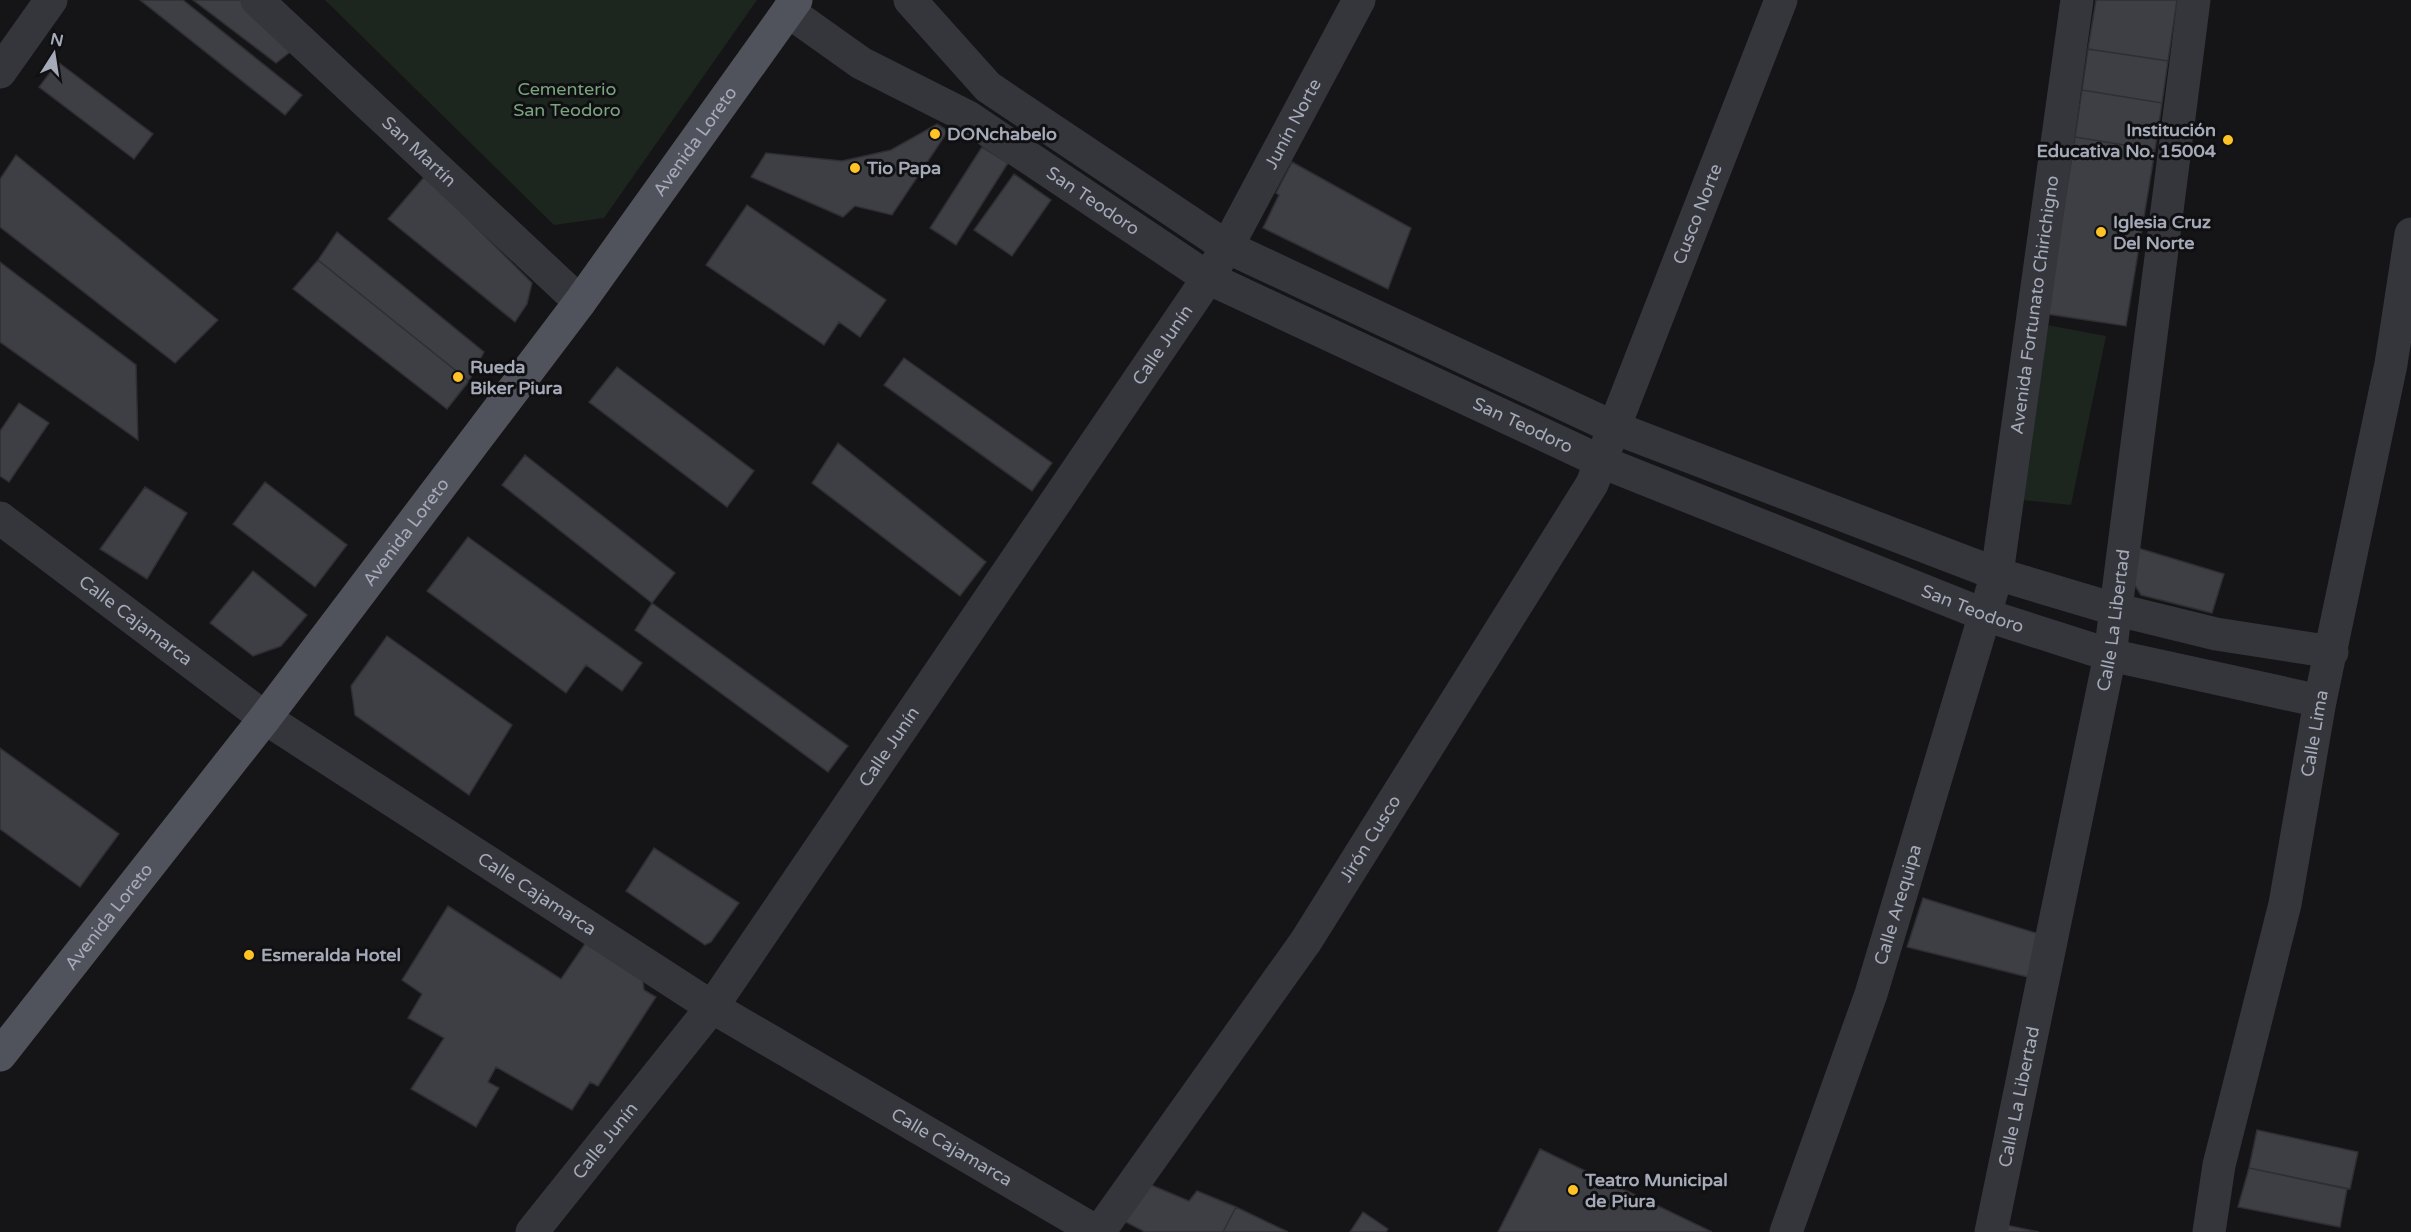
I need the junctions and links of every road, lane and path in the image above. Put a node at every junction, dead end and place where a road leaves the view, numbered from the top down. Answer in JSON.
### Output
{"nodes":[{"id":1,"x":51,"y":0,"type":"edge"},
{"id":2,"x":257,"y":0,"type":"edge"},
{"id":3,"x":910,"y":0,"type":"edge"},
{"id":4,"x":1359,"y":0,"type":"edge"},
{"id":5,"x":1782,"y":0,"type":"edge"},
{"id":6,"x":2077,"y":0,"type":"edge"},
{"id":7,"x":2194,"y":0,"type":"edge"},
{"id":8,"x":792,"y":6,"type":"edge"},
{"id":9,"x":0,"y":72,"type":"edge"},
{"id":10,"x":2411,"y":234,"type":"edge"},
{"id":11,"x":1227,"y":247,"type":"junction"},
{"id":12,"x":1208,"y":278,"type":"junction"},
{"id":13,"x":580,"y":302,"type":"junction"},
{"id":14,"x":1615,"y":428,"type":"junction"},
{"id":15,"x":1602,"y":462,"type":"junction"},
{"id":16,"x":0,"y":518,"type":"edge"},
{"id":17,"x":1998,"y":574,"type":"junction"},
{"id":18,"x":2114,"y":609,"type":"junction"},
{"id":19,"x":1985,"y":615,"type":"junction"},
{"id":20,"x":2332,"y":652,"type":"junction"},
{"id":21,"x":2110,"y":655,"type":"junction"},
{"id":22,"x":2320,"y":701,"type":"junction"},
{"id":23,"x":266,"y":718,"type":"junction"},
{"id":24,"x":712,"y":1007,"type":"junction"},
{"id":25,"x":0,"y":1054,"type":"edge"},
{"id":26,"x":532,"y":1232,"type":"edge"},
{"id":27,"x":1098,"y":1232,"type":"edge"},
{"id":28,"x":1788,"y":1232,"type":"edge"},
{"id":29,"x":1991,"y":1232,"type":"edge"},
{"id":30,"x":2209,"y":1232,"type":"edge"}],
"edges":[{"from":1,"to":9,"type":"street"},
{"from":2,"to":13,"type":"street","name":"San Martín"},
{"from":3,"to":11,"type":"street","name":"San Teodoro"},
{"from":4,"to":11,"type":"street","name":"Junín Norte"},
{"from":5,"to":14,"type":"street","name":"Cusco Norte"},
{"from":6,"to":17,"type":"street","name":"Avenida Fortunato Chirichigno"},
{"from":7,"to":18,"type":"street","name":"Calle La Libertad"},
{"from":8,"to":12,"type":"street","name":"San Teodoro"},
{"from":8,"to":13,"type":"main road","name":"Avenida Loreto"},
{"from":10,"to":20,"type":"street","name":"Calle Lima"},
{"from":11,"to":12,"type":"street","name":"Calle Junín"},
{"from":11,"to":14,"type":"street","name":"San Teodoro"},
{"from":12,"to":15,"type":"street","name":"San Teodoro"},
{"from":12,"to":24,"type":"street","name":"Calle Junín"},
{"from":13,"to":23,"type":"main road","name":"Avenida Loreto"},
{"from":14,"to":15,"type":"street","name":"Jirón Cusco"},
{"from":14,"to":17,"type":"street","name":"San Teodoro"},
{"from":15,"to":19,"type":"street","name":"San Teodoro"},
{"from":15,"to":27,"type":"street","name":"Jirón Cusco"},
{"from":16,"to":23,"type":"street","name":"Calle Cajamarca"},
{"from":17,"to":18,"type":"street","name":"San Teodoro"},
{"from":17,"to":19,"type":"street","name":"Calle Arequipa"},
{"from":18,"to":20,"type":"street","name":"San Teodoro"},
{"from":18,"to":21,"type":"street","name":"Calle La Libertad"},
{"from":19,"to":21,"type":"street","name":"San Teodoro"},
{"from":19,"to":28,"type":"street","name":"Calle Arequipa"},
{"from":20,"to":22,"type":"street","name":"Calle Lima"},
{"from":21,"to":22,"type":"street","name":"San Teodoro"},
{"from":21,"to":29,"type":"street","name":"Calle La Libertad"},
{"from":22,"to":30,"type":"street","name":"Calle Lima"},
{"from":23,"to":24,"type":"street","name":"Calle Cajamarca"},
{"from":23,"to":25,"type":"main road","name":"Avenida Loreto"},
{"from":24,"to":26,"type":"street","name":"Calle Junín"},
{"from":24,"to":27,"type":"street","name":"Calle Cajamarca"}]}
